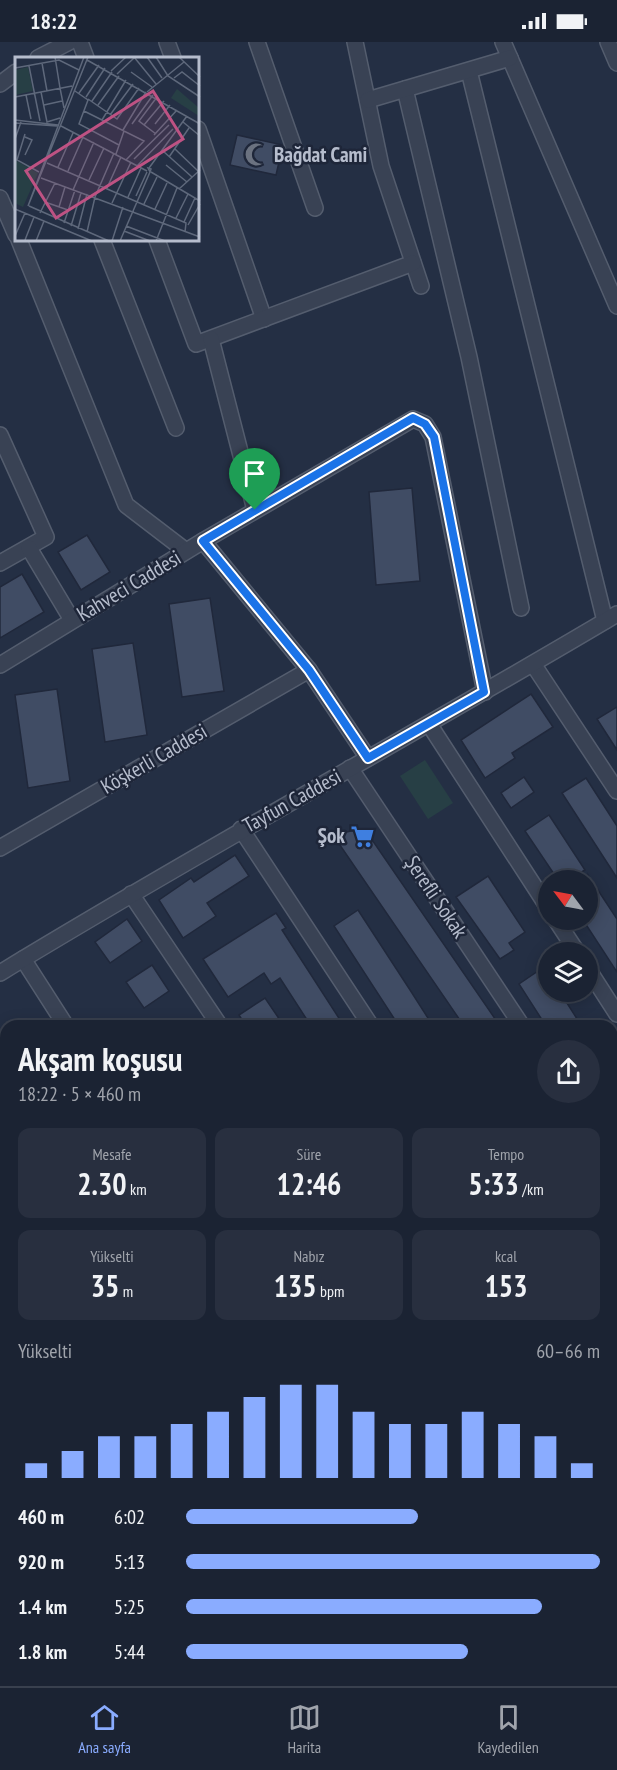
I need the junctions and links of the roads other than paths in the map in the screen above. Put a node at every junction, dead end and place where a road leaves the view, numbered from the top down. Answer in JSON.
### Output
{"nodes":[{"id":1,"x":69,"y":42,"type":"edge"},
{"id":2,"x":80,"y":42,"type":"edge"},
{"id":3,"x":167,"y":42,"type":"edge"},
{"id":4,"x":257,"y":42,"type":"edge"},
{"id":5,"x":355,"y":42,"type":"edge"},
{"id":6,"x":503,"y":42,"type":"edge"},
{"id":7,"x":608,"y":42,"type":"edge"},
{"id":8,"x":40,"y":57,"type":"edge"},
{"id":9,"x":86,"y":57,"type":"edge"},
{"id":10,"x":173,"y":57,"type":"edge"},
{"id":11,"x":510,"y":58,"type":"junction"},
{"id":12,"x":617,"y":63,"type":"edge"},
{"id":13,"x":469,"y":71,"type":"junction"},
{"id":14,"x":15,"y":73,"type":"edge"},
{"id":15,"x":0,"y":84,"type":"edge"},
{"id":16,"x":405,"y":89,"type":"junction"},
{"id":17,"x":368,"y":100,"type":"junction"},
{"id":18,"x":200,"y":135,"type":"edge"},
{"id":19,"x":0,"y":198,"type":"edge"},
{"id":20,"x":315,"y":208,"type":"dead end"},
{"id":21,"x":15,"y":233,"type":"edge"},
{"id":22,"x":20,"y":242,"type":"edge"},
{"id":23,"x":103,"y":242,"type":"edge"},
{"id":24,"x":158,"y":242,"type":"edge"},
{"id":25,"x":413,"y":263,"type":"junction"},
{"id":26,"x":421,"y":286,"type":"dead end"},
{"id":27,"x":616,"y":304,"type":"edge"},
{"id":28,"x":264,"y":319,"type":"junction"},
{"id":29,"x":211,"y":339,"type":"junction"},
{"id":30,"x":176,"y":428,"type":"dead end"},
{"id":31,"x":0,"y":435,"type":"edge"},
{"id":32,"x":255,"y":510,"type":"junction"},
{"id":33,"x":203,"y":541,"type":"junction"},
{"id":34,"x":29,"y":548,"type":"junction"},
{"id":35,"x":186,"y":551,"type":"junction"},
{"id":36,"x":0,"y":563,"type":"edge"},
{"id":37,"x":521,"y":608,"type":"dead end"},
{"id":38,"x":611,"y":618,"type":"edge"},
{"id":39,"x":72,"y":621,"type":"junction"},
{"id":40,"x":533,"y":664,"type":"junction"},
{"id":41,"x":0,"y":665,"type":"edge"},
{"id":42,"x":309,"y":670,"type":"junction"},
{"id":43,"x":484,"y":692,"type":"junction"},
{"id":44,"x":429,"y":724,"type":"junction"},
{"id":45,"x":368,"y":758,"type":"junction"},
{"id":46,"x":350,"y":768,"type":"junction"},
{"id":47,"x":617,"y":791,"type":"edge"},
{"id":48,"x":241,"y":829,"type":"junction"},
{"id":49,"x":0,"y":848,"type":"edge"},
{"id":50,"x":538,"y":892,"type":"edge"},
{"id":51,"x":131,"y":894,"type":"junction"},
{"id":52,"x":23,"y":959,"type":"junction"},
{"id":53,"x":0,"y":973,"type":"edge"},
{"id":54,"x":598,"y":985,"type":"edge"},
{"id":55,"x":617,"y":1014,"type":"edge"},
{"id":56,"x":62,"y":1020,"type":"edge"},
{"id":57,"x":215,"y":1020,"type":"edge"},
{"id":58,"x":367,"y":1020,"type":"edge"},
{"id":59,"x":518,"y":1020,"type":"edge"}],
"edges":[{"from":1,"to":8,"type":"street"},
{"from":2,"to":9,"type":"street"},
{"from":3,"to":10,"type":"street"},
{"from":4,"to":20,"type":"street"},
{"from":5,"to":17,"type":"street"},
{"from":6,"to":11,"type":"street"},
{"from":7,"to":12,"type":"street"},
{"from":11,"to":13,"type":"street"},
{"from":11,"to":27,"type":"street"},
{"from":13,"to":16,"type":"street"},
{"from":13,"to":38,"type":"street"},
{"from":14,"to":15,"type":"street"},
{"from":16,"to":17,"type":"street"},
{"from":16,"to":37,"type":"street"},
{"from":17,"to":25,"type":"street"},
{"from":18,"to":28,"type":"street"},
{"from":19,"to":21,"type":"street"},
{"from":22,"to":35,"type":"street"},
{"from":23,"to":30,"type":"street"},
{"from":24,"to":29,"type":"street"},
{"from":25,"to":26,"type":"street"},
{"from":25,"to":28,"type":"street"},
{"from":28,"to":29,"type":"street"},
{"from":29,"to":32,"type":"street"},
{"from":31,"to":34,"type":"street"},
{"from":32,"to":33,"type":"street","name":"Kahveci Caddesi"},
{"from":32,"to":43,"type":"street","name":"Kahveci Caddesi"},
{"from":33,"to":35,"type":"street","name":"Kahveci Caddesi"},
{"from":33,"to":42,"type":"street"},
{"from":34,"to":36,"type":"street"},
{"from":34,"to":39,"type":"street"},
{"from":35,"to":39,"type":"street","name":"Kahveci Caddesi"},
{"from":38,"to":40,"type":"street","name":"Tayfun Caddesi"},
{"from":39,"to":41,"type":"street","name":"Kahveci Caddesi"},
{"from":40,"to":43,"type":"street","name":"Tayfun Caddesi"},
{"from":40,"to":47,"type":"street"},
{"from":42,"to":45,"type":"street"},
{"from":42,"to":49,"type":"street","name":"Köşkerli Caddesi"},
{"from":43,"to":44,"type":"street","name":"Tayfun Caddesi"},
{"from":44,"to":45,"type":"street","name":"Tayfun Caddesi"},
{"from":44,"to":50,"type":"street"},
{"from":45,"to":46,"type":"street","name":"Tayfun Caddesi"},
{"from":46,"to":48,"type":"street","name":"Tayfun Caddesi"},
{"from":46,"to":59,"type":"street","name":"Şerefli Sokak"},
{"from":48,"to":51,"type":"street","name":"Tayfun Caddesi"},
{"from":48,"to":58,"type":"street"},
{"from":51,"to":52,"type":"street","name":"Tayfun Caddesi"},
{"from":51,"to":57,"type":"street"},
{"from":52,"to":53,"type":"street","name":"Tayfun Caddesi"},
{"from":52,"to":56,"type":"street"},
{"from":54,"to":55,"type":"street"}]}
